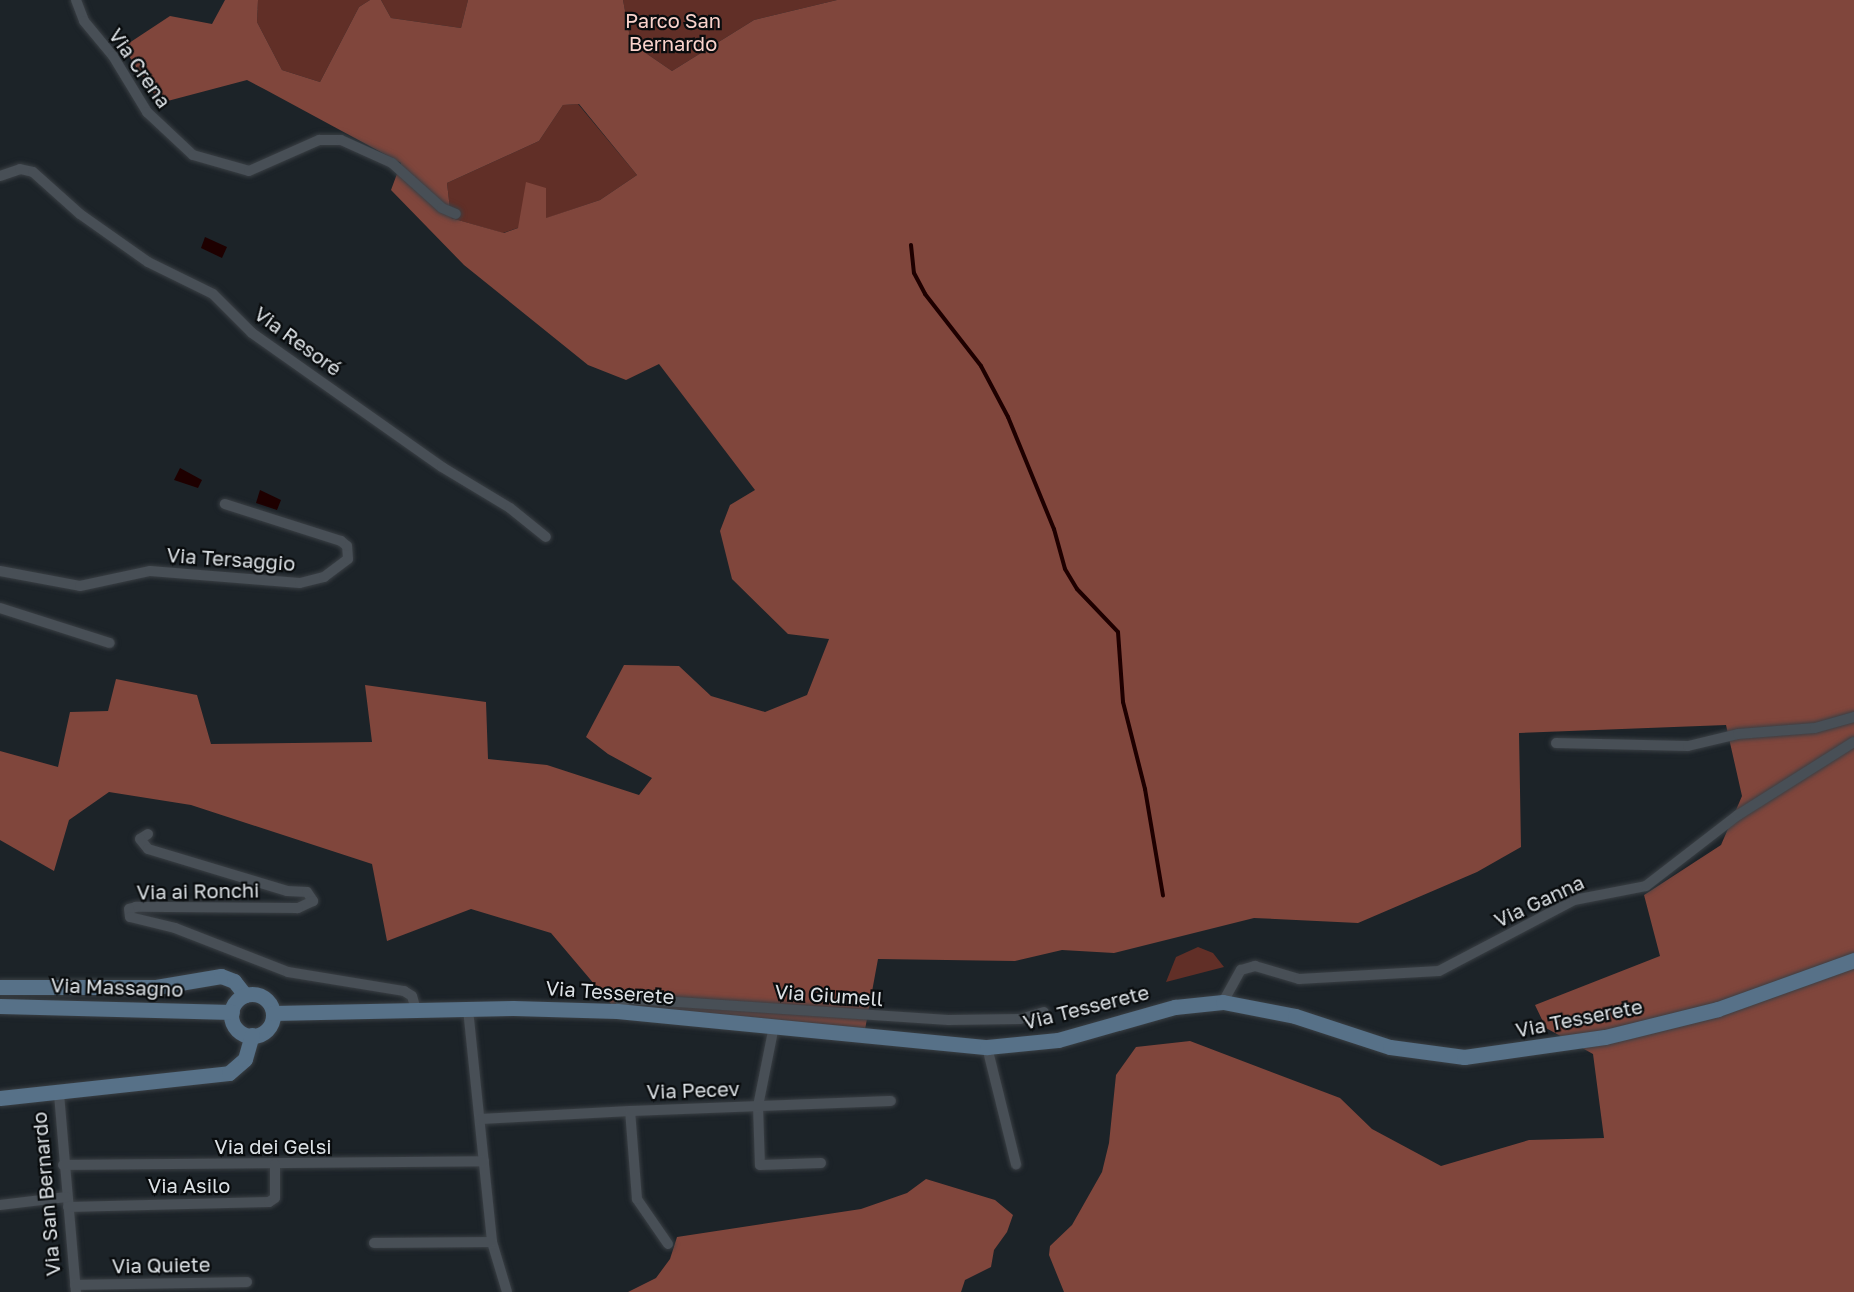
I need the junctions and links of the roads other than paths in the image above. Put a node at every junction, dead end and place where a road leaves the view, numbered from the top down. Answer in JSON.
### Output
{"nodes":[{"id":1,"x":76,"y":0,"type":"edge"},
{"id":2,"x":0,"y":176,"type":"edge"},
{"id":3,"x":456,"y":214,"type":"dead end"},
{"id":4,"x":225,"y":504,"type":"dead end"},
{"id":5,"x":546,"y":537,"type":"dead end"},
{"id":6,"x":0,"y":571,"type":"edge"},
{"id":7,"x":0,"y":608,"type":"edge"},
{"id":8,"x":110,"y":643,"type":"dead end"},
{"id":9,"x":1854,"y":717,"type":"edge"},
{"id":10,"x":1854,"y":742,"type":"edge"},
{"id":11,"x":1556,"y":743,"type":"dead end"},
{"id":12,"x":148,"y":834,"type":"dead end"},
{"id":13,"x":1854,"y":960,"type":"edge"},
{"id":14,"x":0,"y":987,"type":"edge"},
{"id":15,"x":245,"y":995,"type":"junction"},
{"id":16,"x":1223,"y":1002,"type":"junction"},
{"id":17,"x":0,"y":1006,"type":"edge"},
{"id":18,"x":468,"y":1009,"type":"junction"},
{"id":19,"x":416,"y":1010,"type":"junction"},
{"id":20,"x":616,"y":1011,"type":"junction"},
{"id":21,"x":232,"y":1012,"type":"junction"},
{"id":22,"x":1044,"y":1012,"type":"dead end"},
{"id":23,"x":273,"y":1013,"type":"junction"},
{"id":24,"x":774,"y":1026,"type":"junction"},
{"id":25,"x":252,"y":1035,"type":"junction"},
{"id":26,"x":987,"y":1047,"type":"junction"},
{"id":27,"x":59,"y":1094,"type":"junction"},
{"id":28,"x":0,"y":1098,"type":"edge"},
{"id":29,"x":891,"y":1101,"type":"dead end"},
{"id":30,"x":758,"y":1106,"type":"junction"},
{"id":31,"x":630,"y":1111,"type":"junction"},
{"id":32,"x":481,"y":1119,"type":"junction"},
{"id":33,"x":484,"y":1161,"type":"junction"},
{"id":34,"x":821,"y":1163,"type":"dead end"},
{"id":35,"x":275,"y":1164,"type":"junction"},
{"id":36,"x":1016,"y":1164,"type":"dead end"},
{"id":37,"x":63,"y":1165,"type":"junction"},
{"id":38,"x":68,"y":1202,"type":"junction"},
{"id":39,"x":0,"y":1205,"type":"edge"},
{"id":40,"x":492,"y":1242,"type":"junction"},
{"id":41,"x":374,"y":1243,"type":"dead end"},
{"id":42,"x":668,"y":1244,"type":"dead end"},
{"id":43,"x":247,"y":1282,"type":"dead end"},
{"id":44,"x":76,"y":1288,"type":"edge"},
{"id":45,"x":507,"y":1292,"type":"edge"}],
"edges":[{"from":1,"to":3,"type":"street","name":"Via Crena"},
{"from":2,"to":5,"type":"street","name":"Via Resoré"},
{"from":4,"to":6,"type":"street","name":"Via Tersaggio"},
{"from":7,"to":8,"type":"street"},
{"from":9,"to":11,"type":"street"},
{"from":10,"to":16,"type":"street","name":"Via Ganna"},
{"from":12,"to":19,"type":"street","name":"Via ai Ronchi"},
{"from":13,"to":16,"type":"main road","name":"Via Tesserete"},
{"from":14,"to":15,"type":"main road"},
{"from":15,"to":21,"type":"main road"},
{"from":15,"to":23,"type":"main road"},
{"from":16,"to":26,"type":"main road","name":"Via Tesserete"},
{"from":17,"to":21,"type":"main road","name":"Via Massagno"},
{"from":18,"to":19,"type":"main road","name":"Via Tesserete"},
{"from":18,"to":20,"type":"main road","name":"Via Tesserete"},
{"from":18,"to":32,"type":"street"},
{"from":19,"to":23,"type":"main road","name":"Via Tesserete"},
{"from":20,"to":22,"type":"street","name":"Via Giumell"},
{"from":20,"to":24,"type":"main road","name":"Via Tesserete"},
{"from":21,"to":25,"type":"main road"},
{"from":23,"to":25,"type":"main road"},
{"from":24,"to":26,"type":"main road","name":"Via Tesserete"},
{"from":24,"to":30,"type":"street","name":"Via Pecev"},
{"from":25,"to":27,"type":"main road","name":"Via San Bernardo"},
{"from":26,"to":36,"type":"street"},
{"from":27,"to":28,"type":"main road"},
{"from":27,"to":37,"type":"street","name":"Via San Bernardo"},
{"from":29,"to":30,"type":"street","name":"Via Pecev"},
{"from":30,"to":31,"type":"street","name":"Via Pecev"},
{"from":30,"to":34,"type":"street","name":"Via Pecev"},
{"from":31,"to":32,"type":"street"},
{"from":31,"to":42,"type":"street","name":"Via Pecev"},
{"from":32,"to":33,"type":"street"},
{"from":33,"to":35,"type":"street","name":"Via dei Gelsi"},
{"from":33,"to":40,"type":"street"},
{"from":35,"to":37,"type":"street","name":"Via dei Gelsi"},
{"from":35,"to":38,"type":"street","name":"Via Asilo"},
{"from":37,"to":38,"type":"street","name":"Via San Bernardo"},
{"from":38,"to":39,"type":"street"},
{"from":38,"to":44,"type":"street","name":"Via San Bernardo"},
{"from":40,"to":41,"type":"street"},
{"from":40,"to":45,"type":"street"},
{"from":43,"to":44,"type":"street","name":"Via Quiete"}]}
